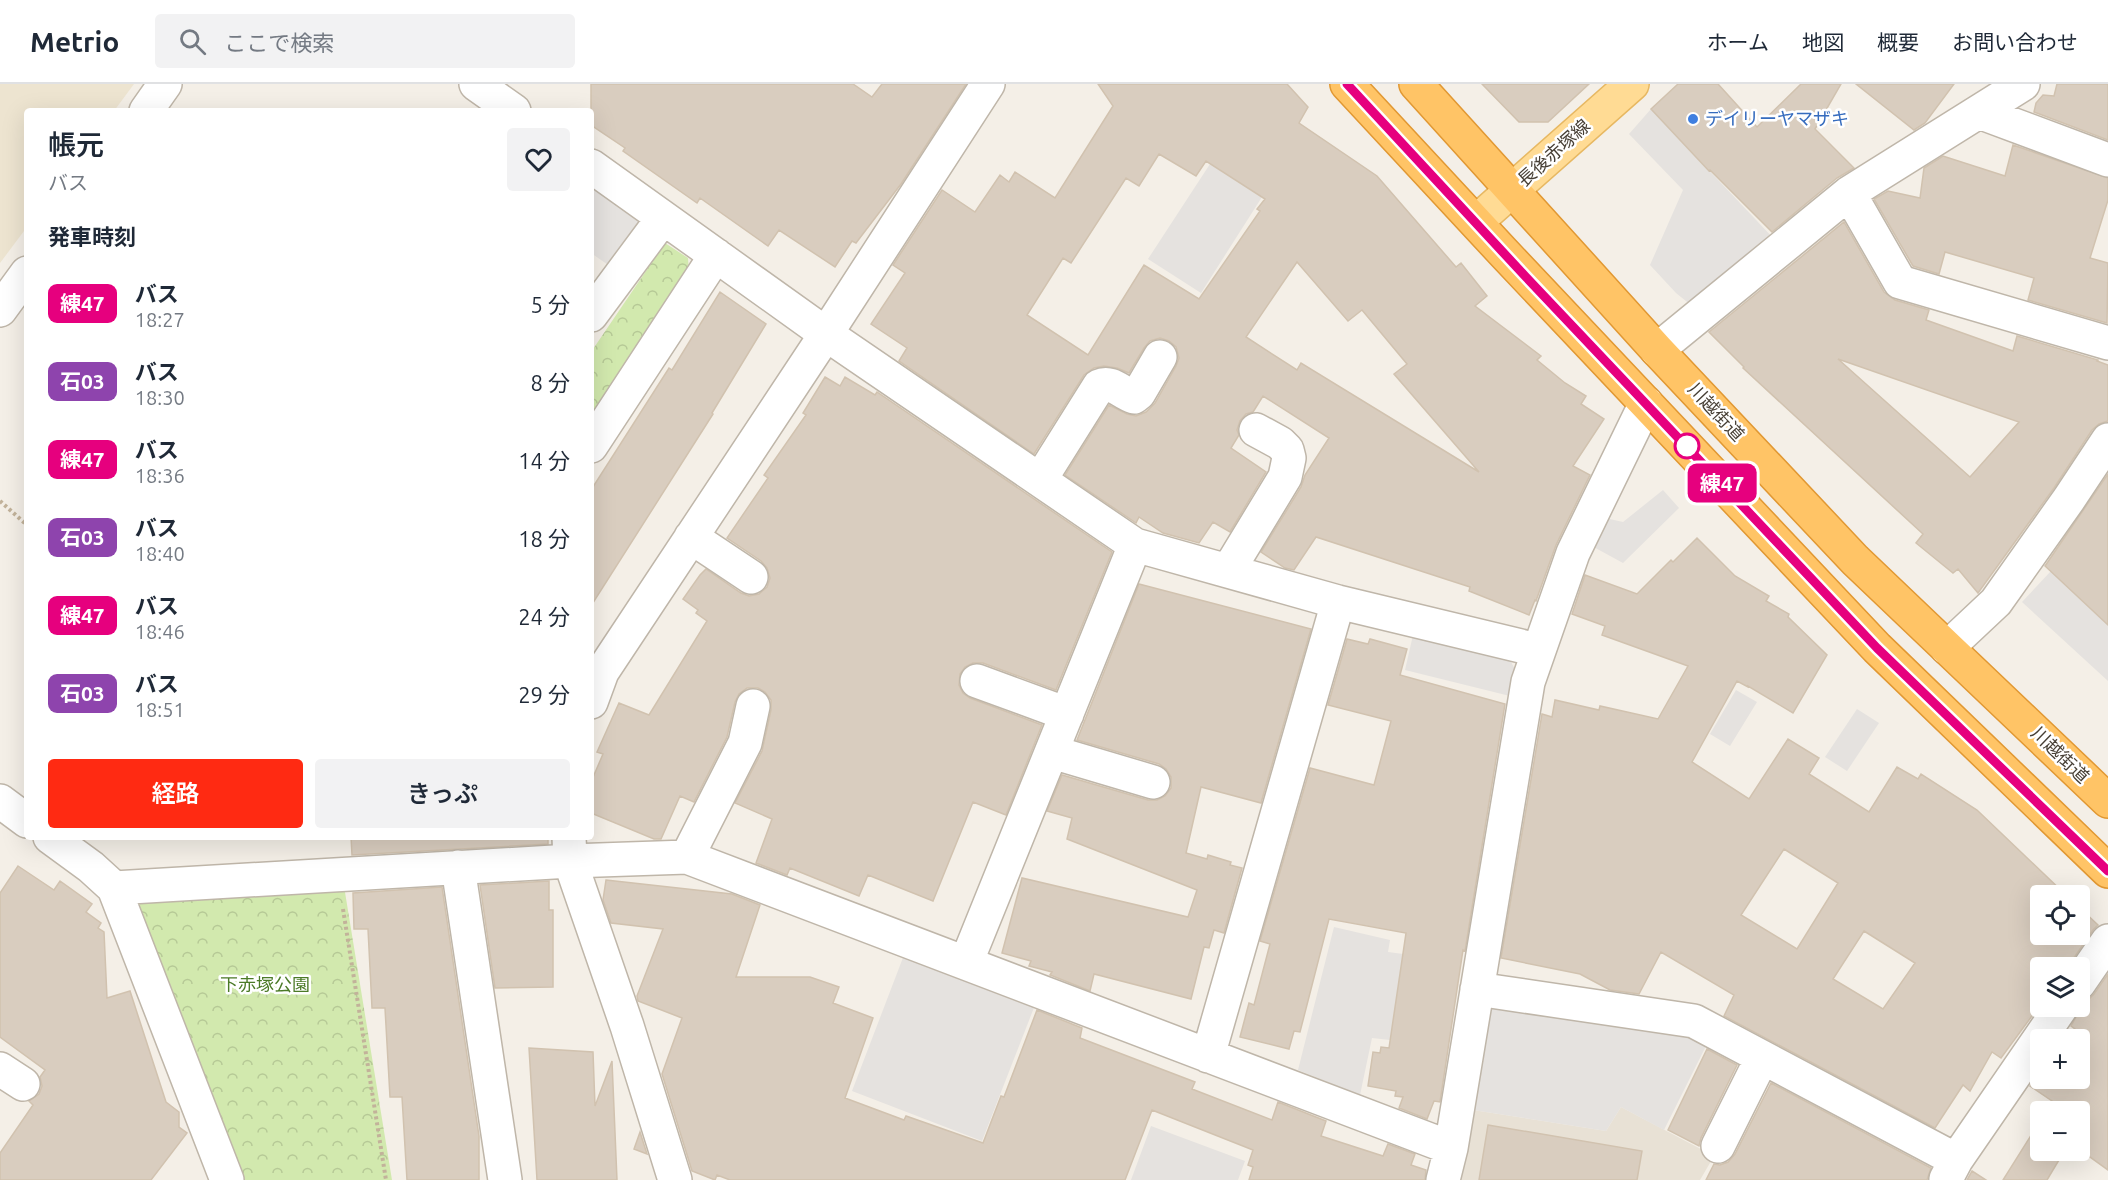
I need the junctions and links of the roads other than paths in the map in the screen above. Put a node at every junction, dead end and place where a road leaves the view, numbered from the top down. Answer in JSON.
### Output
{"nodes":[{"id":1,"x":165,"y":84,"type":"edge"},
{"id":2,"x":476,"y":84,"type":"edge"},
{"id":3,"x":988,"y":84,"type":"edge"},
{"id":4,"x":1347,"y":84,"type":"edge"},
{"id":5,"x":1416,"y":84,"type":"edge"},
{"id":6,"x":1632,"y":84,"type":"edge"},
{"id":7,"x":2023,"y":84,"type":"edge"},
{"id":8,"x":148,"y":108,"type":"edge"},
{"id":9,"x":507,"y":108,"type":"edge"},
{"id":10,"x":1979,"y":112,"type":"junction"},
{"id":11,"x":2108,"y":160,"type":"edge"},
{"id":12,"x":594,"y":168,"type":"edge"},
{"id":13,"x":1512,"y":191,"type":"junction"},
{"id":14,"x":1850,"y":193,"type":"junction"},
{"id":15,"x":663,"y":218,"type":"junction"},
{"id":16,"x":1476,"y":222,"type":"junction"},
{"id":17,"x":716,"y":255,"type":"junction"},
{"id":18,"x":24,"y":277,"type":"edge"},
{"id":19,"x":0,"y":310,"type":"edge"},
{"id":20,"x":594,"y":311,"type":"edge"},
{"id":21,"x":826,"y":334,"type":"junction"},
{"id":22,"x":2108,"y":343,"type":"edge"},
{"id":23,"x":1657,"y":350,"type":"junction"},
{"id":24,"x":1160,"y":357,"type":"dead end"},
{"id":25,"x":1646,"y":403,"type":"junction"},
{"id":26,"x":1256,"y":430,"type":"dead end"},
{"id":27,"x":2108,"y":440,"type":"edge"},
{"id":28,"x":594,"y":441,"type":"edge"},
{"id":29,"x":1040,"y":480,"type":"junction"},
{"id":30,"x":691,"y":537,"type":"junction"},
{"id":31,"x":1135,"y":545,"type":"junction"},
{"id":32,"x":1228,"y":571,"type":"junction"},
{"id":33,"x":751,"y":577,"type":"dead end"},
{"id":34,"x":1338,"y":602,"type":"junction"},
{"id":35,"x":1947,"y":648,"type":"junction"},
{"id":36,"x":1537,"y":650,"type":"junction"},
{"id":37,"x":597,"y":667,"type":"edge"},
{"id":38,"x":977,"y":681,"type":"dead end"},
{"id":39,"x":594,"y":684,"type":"edge"},
{"id":40,"x":753,"y":706,"type":"dead end"},
{"id":41,"x":1067,"y":714,"type":"junction"},
{"id":42,"x":1052,"y":752,"type":"junction"},
{"id":43,"x":1153,"y":782,"type":"dead end"},
{"id":44,"x":2108,"y":801,"type":"edge"},
{"id":45,"x":54,"y":840,"type":"edge"},
{"id":46,"x":570,"y":849,"type":"edge"},
{"id":47,"x":687,"y":857,"type":"junction"},
{"id":48,"x":458,"y":867,"type":"junction"},
{"id":49,"x":2108,"y":871,"type":"edge"},
{"id":50,"x":114,"y":888,"type":"junction"},
{"id":51,"x":2108,"y":941,"type":"edge"},
{"id":52,"x":966,"y":963,"type":"junction"},
{"id":53,"x":2090,"y":967,"type":"edge"},
{"id":54,"x":1477,"y":989,"type":"junction"},
{"id":55,"x":2055,"y":1017,"type":"edge"},
{"id":56,"x":1208,"y":1056,"type":"junction"},
{"id":57,"x":1762,"y":1058,"type":"junction"},
{"id":58,"x":1718,"y":1146,"type":"dead end"},
{"id":59,"x":1451,"y":1148,"type":"junction"},
{"id":60,"x":1951,"y":1170,"type":"edge"},
{"id":61,"x":227,"y":1180,"type":"edge"},
{"id":62,"x":505,"y":1180,"type":"edge"},
{"id":63,"x":675,"y":1180,"type":"edge"},
{"id":64,"x":1443,"y":1180,"type":"edge"}],
"edges":[{"from":1,"to":8,"type":"street"},
{"from":2,"to":9,"type":"street"},
{"from":3,"to":21,"type":"street"},
{"from":4,"to":16,"type":"highway"},
{"from":5,"to":13,"type":"highway","name":"川越街道"},
{"from":6,"to":13,"type":"main road","name":"長後赤塚線"},
{"from":7,"to":10,"type":"street"},
{"from":10,"to":11,"type":"street"},
{"from":10,"to":14,"type":"street"},
{"from":12,"to":15,"type":"street"},
{"from":13,"to":16,"type":"main road","name":"長後赤塚線"},
{"from":13,"to":23,"type":"highway","name":"川越街道"},
{"from":14,"to":22,"type":"street"},
{"from":14,"to":23,"type":"street"},
{"from":15,"to":17,"type":"street"},
{"from":15,"to":20,"type":"street"},
{"from":16,"to":25,"type":"highway"},
{"from":17,"to":21,"type":"street"},
{"from":17,"to":28,"type":"street"},
{"from":18,"to":19,"type":"street"},
{"from":21,"to":29,"type":"street"},
{"from":21,"to":30,"type":"street"},
{"from":23,"to":35,"type":"highway","name":"川越街道"},
{"from":24,"to":29,"type":"street"},
{"from":25,"to":36,"type":"street"},
{"from":25,"to":49,"type":"highway"},
{"from":26,"to":32,"type":"street"},
{"from":27,"to":35,"type":"street"},
{"from":29,"to":31,"type":"street"},
{"from":30,"to":33,"type":"street"},
{"from":30,"to":37,"type":"street"},
{"from":31,"to":32,"type":"street"},
{"from":31,"to":41,"type":"street"},
{"from":32,"to":34,"type":"street"},
{"from":34,"to":36,"type":"street"},
{"from":34,"to":56,"type":"street"},
{"from":35,"to":44,"type":"highway","name":"川越街道"},
{"from":36,"to":54,"type":"street"},
{"from":37,"to":39,"type":"street"},
{"from":38,"to":41,"type":"street"},
{"from":40,"to":47,"type":"street"},
{"from":41,"to":42,"type":"street"},
{"from":42,"to":43,"type":"street"},
{"from":42,"to":52,"type":"street"},
{"from":45,"to":50,"type":"street"},
{"from":46,"to":47,"type":"street"},
{"from":46,"to":48,"type":"street"},
{"from":46,"to":63,"type":"street"},
{"from":47,"to":52,"type":"street"},
{"from":48,"to":50,"type":"street"},
{"from":48,"to":62,"type":"street"},
{"from":50,"to":61,"type":"street"},
{"from":51,"to":53,"type":"street"},
{"from":52,"to":56,"type":"street"},
{"from":54,"to":57,"type":"street"},
{"from":54,"to":59,"type":"street"},
{"from":55,"to":60,"type":"street"},
{"from":56,"to":59,"type":"street"},
{"from":57,"to":58,"type":"street"},
{"from":57,"to":60,"type":"street"},
{"from":59,"to":64,"type":"street"}]}
